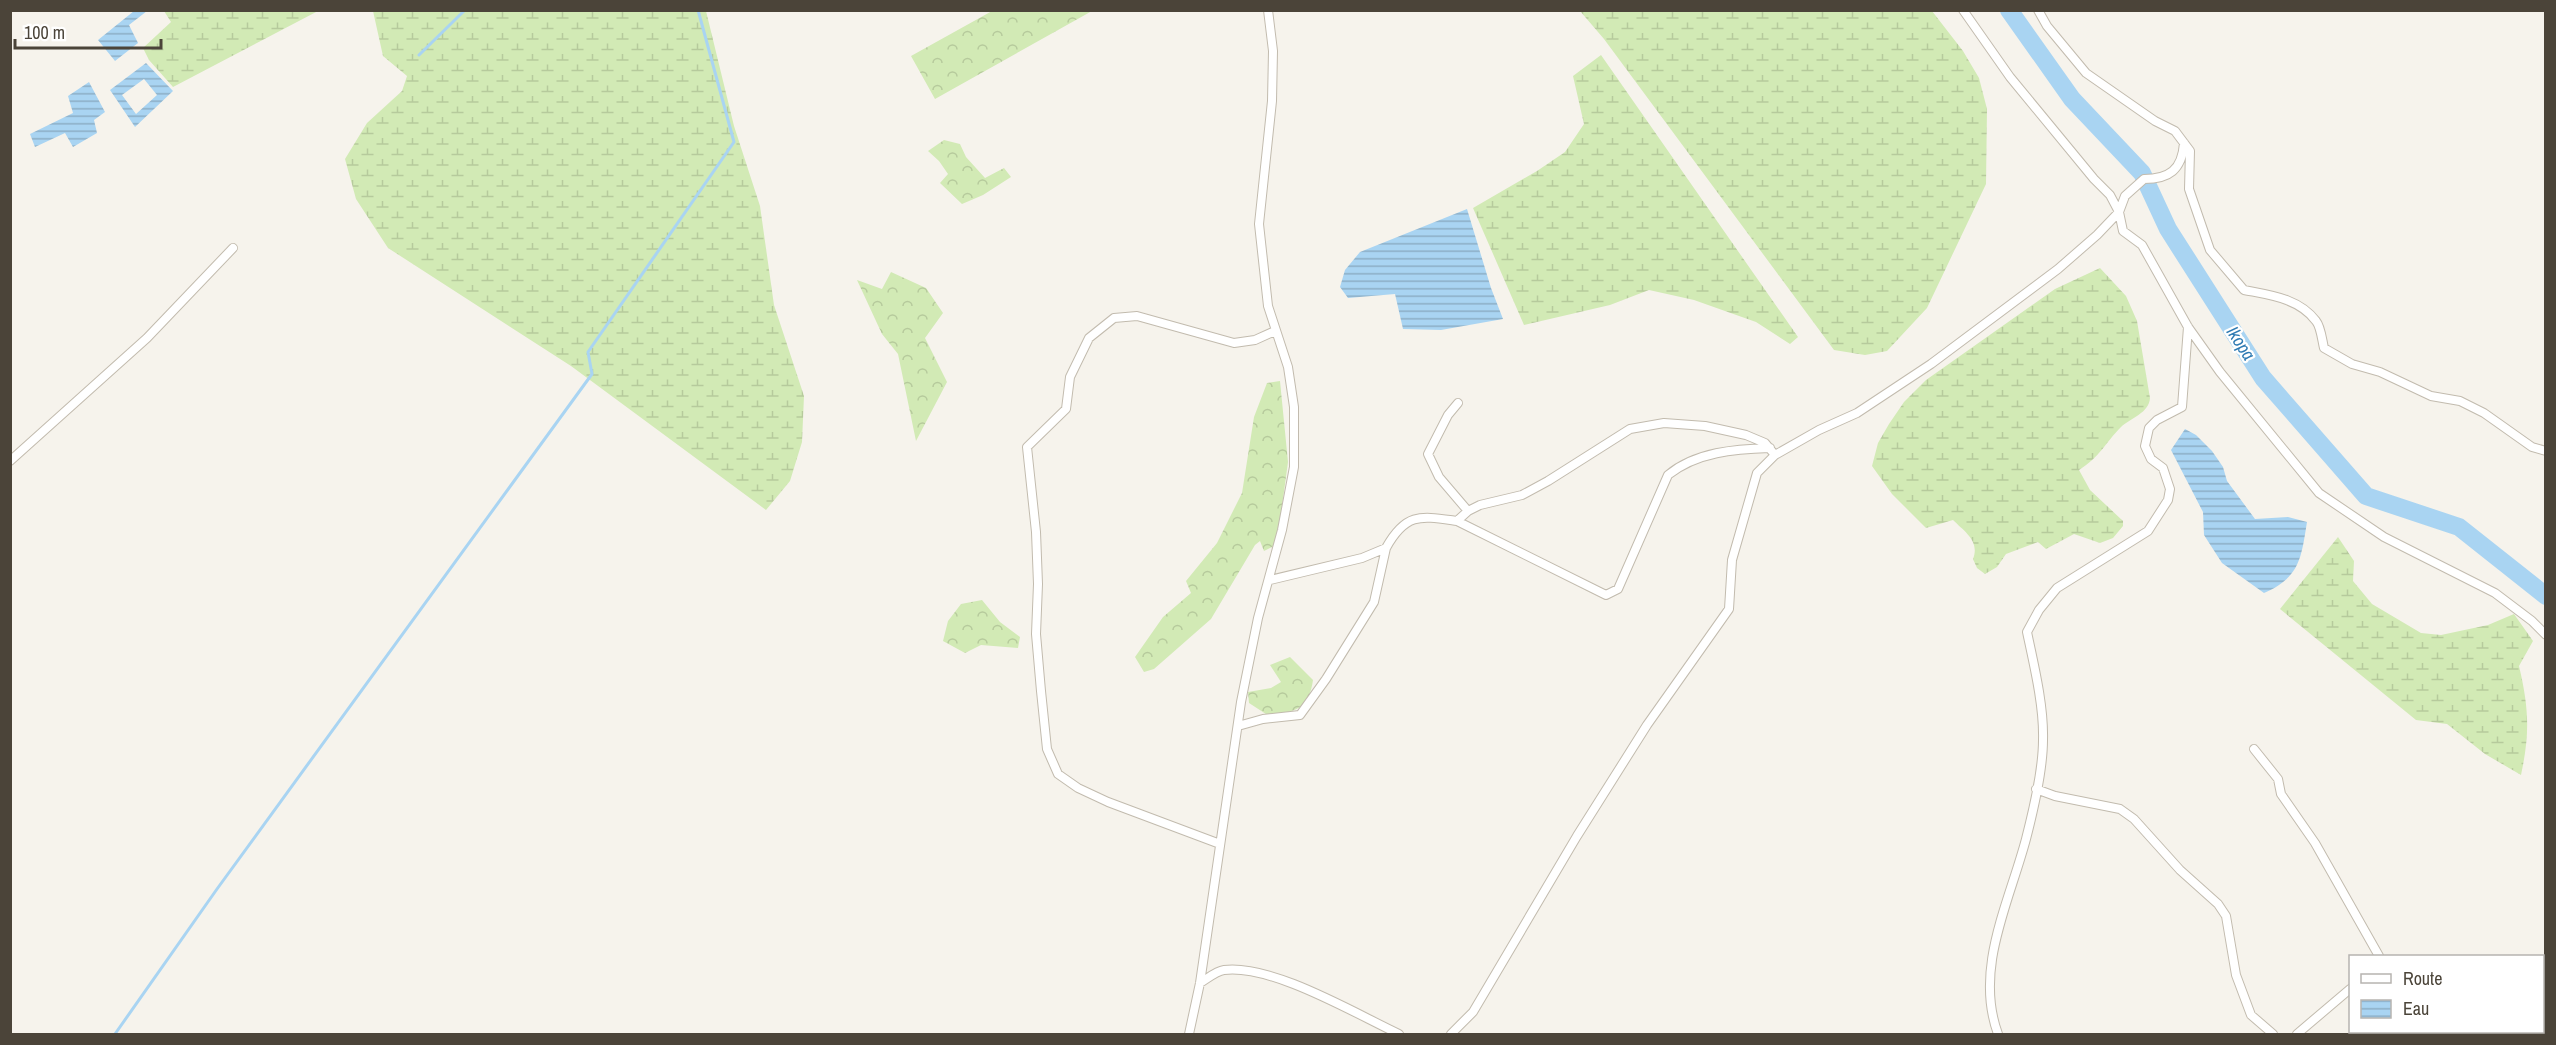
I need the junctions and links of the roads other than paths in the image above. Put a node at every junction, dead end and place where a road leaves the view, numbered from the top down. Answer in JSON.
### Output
{"nodes":[{"id":1,"x":1268,"y":10,"type":"edge"},
{"id":2,"x":1963,"y":10,"type":"edge"},
{"id":3,"x":2038,"y":10,"type":"edge"},
{"id":4,"x":2184,"y":143,"type":"junction"},
{"id":5,"x":2174,"y":171,"type":"junction"},
{"id":6,"x":2190,"y":178,"type":"junction"},
{"id":7,"x":2119,"y":212,"type":"junction"},
{"id":8,"x":233,"y":248,"type":"dead end"},
{"id":9,"x":2188,"y":327,"type":"junction"},
{"id":10,"x":1275,"y":331,"type":"junction"},
{"id":11,"x":1458,"y":403,"type":"dead end"},
{"id":12,"x":1772,"y":451,"type":"junction"},
{"id":13,"x":2546,"y":451,"type":"edge"},
{"id":14,"x":10,"y":461,"type":"edge"},
{"id":15,"x":1468,"y":512,"type":"junction"},
{"id":16,"x":1457,"y":521,"type":"junction"},
{"id":17,"x":1386,"y":548,"type":"junction"},
{"id":18,"x":1270,"y":580,"type":"junction"},
{"id":19,"x":2546,"y":634,"type":"edge"},
{"id":20,"x":1238,"y":726,"type":"junction"},
{"id":21,"x":2254,"y":749,"type":"dead end"},
{"id":22,"x":2036,"y":789,"type":"junction"},
{"id":23,"x":1220,"y":844,"type":"junction"},
{"id":24,"x":2378,"y":955,"type":"edge"},
{"id":25,"x":1200,"y":983,"type":"junction"},
{"id":26,"x":2349,"y":990,"type":"edge"},
{"id":27,"x":1189,"y":1035,"type":"edge"},
{"id":28,"x":1399,"y":1035,"type":"edge"},
{"id":29,"x":1450,"y":1035,"type":"edge"},
{"id":30,"x":1998,"y":1035,"type":"edge"},
{"id":31,"x":2273,"y":1035,"type":"edge"},
{"id":32,"x":2297,"y":1035,"type":"edge"}],
"edges":[{"from":1,"to":10,"type":"street"},
{"from":2,"to":7,"type":"street"},
{"from":3,"to":4,"type":"street"},
{"from":4,"to":5,"type":"street"},
{"from":4,"to":6,"type":"street"},
{"from":5,"to":6,"type":"street"},
{"from":5,"to":7,"type":"street"},
{"from":6,"to":13,"type":"street"},
{"from":7,"to":9,"type":"street"},
{"from":7,"to":12,"type":"street"},
{"from":8,"to":14,"type":"street"},
{"from":9,"to":19,"type":"street"},
{"from":9,"to":22,"type":"street"},
{"from":10,"to":18,"type":"street"},
{"from":10,"to":23,"type":"street"},
{"from":11,"to":15,"type":"street"},
{"from":12,"to":15,"type":"street"},
{"from":12,"to":16,"type":"street"},
{"from":12,"to":29,"type":"street"},
{"from":15,"to":16,"type":"street"},
{"from":16,"to":17,"type":"street"},
{"from":17,"to":18,"type":"street"},
{"from":17,"to":20,"type":"street"},
{"from":18,"to":20,"type":"street"},
{"from":20,"to":23,"type":"street"},
{"from":21,"to":24,"type":"street"},
{"from":22,"to":30,"type":"street"},
{"from":22,"to":31,"type":"street"},
{"from":23,"to":25,"type":"street"},
{"from":25,"to":27,"type":"street"},
{"from":25,"to":28,"type":"street"},
{"from":26,"to":32,"type":"street"}]}
